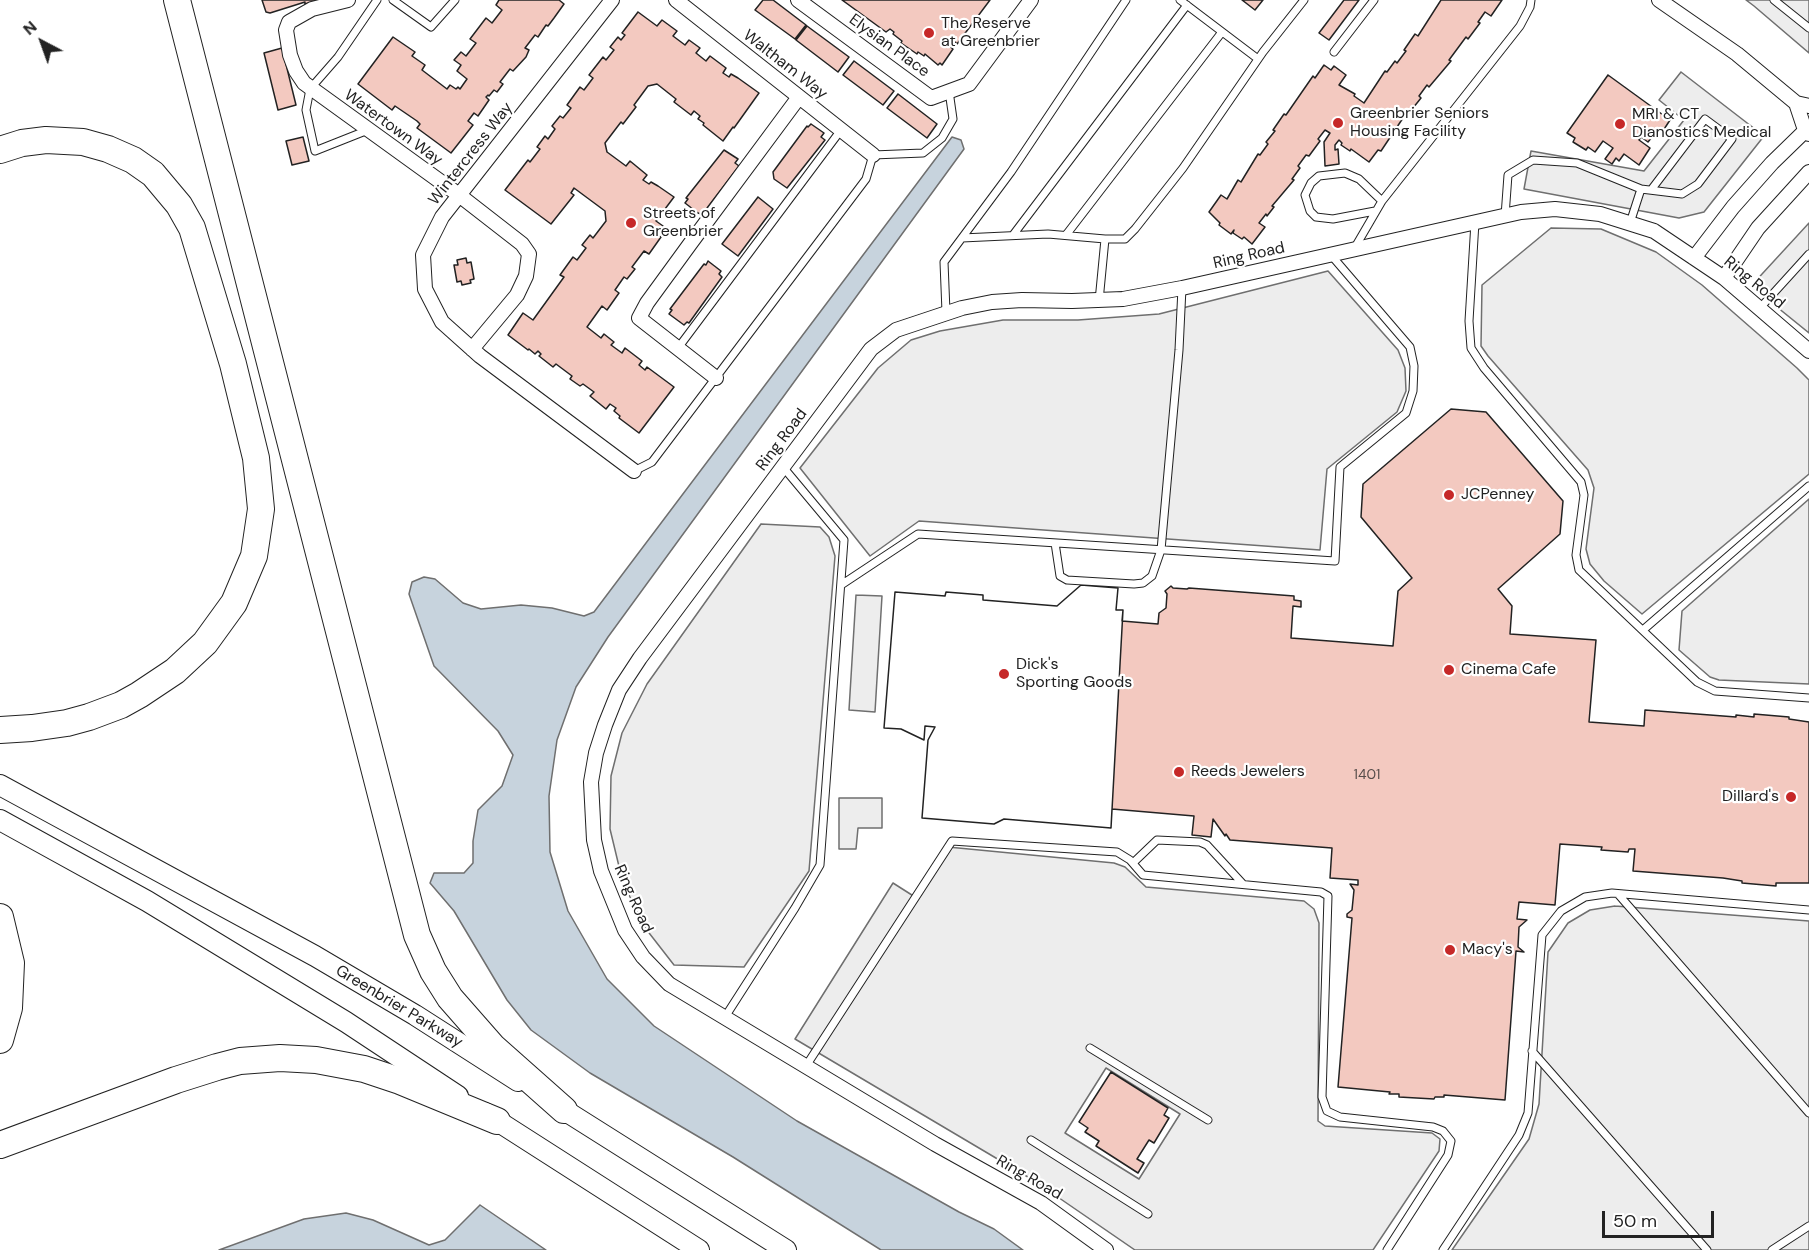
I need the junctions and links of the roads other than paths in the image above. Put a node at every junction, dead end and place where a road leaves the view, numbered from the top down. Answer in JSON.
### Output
{"nodes":[{"id":1,"x":177,"y":0,"type":"edge"},
{"id":2,"x":348,"y":0,"type":"edge"},
{"id":3,"x":377,"y":0,"type":"edge"},
{"id":4,"x":393,"y":0,"type":"edge"},
{"id":5,"x":455,"y":0,"type":"edge"},
{"id":6,"x":612,"y":0,"type":"edge"},
{"id":7,"x":676,"y":0,"type":"edge"},
{"id":8,"x":798,"y":0,"type":"edge"},
{"id":9,"x":1031,"y":0,"type":"edge"},
{"id":10,"x":1126,"y":0,"type":"edge"},
{"id":11,"x":1180,"y":0,"type":"edge"},
{"id":12,"x":1304,"y":0,"type":"edge"},
{"id":13,"x":1374,"y":0,"type":"edge"},
{"id":14,"x":1531,"y":0,"type":"edge"},
{"id":15,"x":1774,"y":0,"type":"edge"},
{"id":16,"x":1663,"y":1,"type":"edge"},
{"id":17,"x":1187,"y":5,"type":"junction"},
{"id":18,"x":1809,"y":28,"type":"edge"},
{"id":19,"x":1222,"y":32,"type":"junction"},
{"id":20,"x":1334,"y":52,"type":"dead end"},
{"id":21,"x":1258,"y":59,"type":"junction"},
{"id":22,"x":310,"y":89,"type":"junction"},
{"id":23,"x":949,"y":91,"type":"junction"},
{"id":24,"x":799,"y":97,"type":"junction"},
{"id":25,"x":1803,"y":104,"type":"edge"},
{"id":26,"x":368,"y":130,"type":"junction"},
{"id":27,"x":841,"y":130,"type":"junction"},
{"id":28,"x":1808,"y":130,"type":"edge"},
{"id":29,"x":0,"y":150,"type":"edge"},
{"id":30,"x":873,"y":155,"type":"junction"},
{"id":31,"x":1809,"y":172,"type":"edge"},
{"id":32,"x":1641,"y":189,"type":"junction"},
{"id":33,"x":1651,"y":190,"type":"junction"},
{"id":34,"x":459,"y":195,"type":"junction"},
{"id":35,"x":1382,"y":201,"type":"junction"},
{"id":36,"x":1375,"y":211,"type":"junction"},
{"id":37,"x":1505,"y":216,"type":"junction"},
{"id":38,"x":1475,"y":222,"type":"junction"},
{"id":39,"x":1630,"y":222,"type":"junction"},
{"id":40,"x":1013,"y":235,"type":"junction"},
{"id":41,"x":1066,"y":235,"type":"junction"},
{"id":42,"x":962,"y":238,"type":"junction"},
{"id":43,"x":1105,"y":238,"type":"junction"},
{"id":44,"x":1354,"y":249,"type":"junction"},
{"id":45,"x":1809,"y":254,"type":"edge"},
{"id":46,"x":1331,"y":255,"type":"junction"},
{"id":47,"x":1694,"y":258,"type":"junction"},
{"id":48,"x":1724,"y":278,"type":"junction"},
{"id":49,"x":1182,"y":288,"type":"junction"},
{"id":50,"x":1099,"y":301,"type":"junction"},
{"id":51,"x":1761,"y":308,"type":"junction"},
{"id":52,"x":946,"y":312,"type":"junction"},
{"id":53,"x":678,"y":348,"type":"junction"},
{"id":54,"x":472,"y":349,"type":"junction"},
{"id":55,"x":1809,"y":351,"type":"edge"},
{"id":56,"x":716,"y":378,"type":"junction"},
{"id":57,"x":783,"y":467,"type":"junction"},
{"id":58,"x":634,"y":471,"type":"joint"},
{"id":59,"x":1809,"y":486,"type":"edge"},
{"id":60,"x":1055,"y":543,"type":"junction"},
{"id":61,"x":1161,"y":550,"type":"junction"},
{"id":62,"x":841,"y":585,"type":"junction"},
{"id":63,"x":1643,"y":630,"type":"junction"},
{"id":64,"x":1809,"y":698,"type":"edge"},
{"id":65,"x":0,"y":730,"type":"edge"},
{"id":66,"x":0,"y":785,"type":"edge"},
{"id":67,"x":0,"y":820,"type":"edge"},
{"id":68,"x":1132,"y":863,"type":"junction"},
{"id":69,"x":1243,"y":884,"type":"junction"},
{"id":70,"x":1618,"y":894,"type":"junction"},
{"id":71,"x":1809,"y":910,"type":"edge"},
{"id":72,"x":0,"y":917,"type":"edge"},
{"id":73,"x":725,"y":1017,"type":"junction"},
{"id":74,"x":0,"y":1040,"type":"edge"},
{"id":75,"x":1090,"y":1048,"type":"dead end"},
{"id":76,"x":1532,"y":1051,"type":"junction"},
{"id":77,"x":806,"y":1066,"type":"junction"},
{"id":78,"x":564,"y":1110,"type":"junction"},
{"id":79,"x":1809,"y":1113,"type":"edge"},
{"id":80,"x":1208,"y":1120,"type":"dead end"},
{"id":81,"x":497,"y":1121,"type":"junction"},
{"id":82,"x":1030,"y":1140,"type":"dead end"},
{"id":83,"x":0,"y":1145,"type":"edge"},
{"id":84,"x":1148,"y":1214,"type":"dead end"},
{"id":85,"x":1809,"y":1226,"type":"edge"},
{"id":86,"x":699,"y":1250,"type":"edge"},
{"id":87,"x":786,"y":1250,"type":"edge"},
{"id":88,"x":1106,"y":1250,"type":"edge"},
{"id":89,"x":1387,"y":1250,"type":"edge"},
{"id":90,"x":1443,"y":1250,"type":"edge"},
{"id":91,"x":1707,"y":1250,"type":"edge"},
{"id":92,"x":1772,"y":1250,"type":"edge"}],
"edges":[{"from":1,"to":78,"type":"highway"},
{"from":2,"to":22,"type":"street","name":"Watertown Way"},
{"from":3,"to":22,"type":"lane"},
{"from":4,"to":5,"type":"lane"},
{"from":6,"to":34,"type":"street","name":"Wintercress Way"},
{"from":7,"to":24,"type":"street","name":"Waltham Way"},
{"from":8,"to":23,"type":"street","name":"Elysian Place"},
{"from":9,"to":23,"type":"street","name":"Elysian Place"},
{"from":10,"to":42,"type":"lane"},
{"from":11,"to":17,"type":"lane"},
{"from":12,"to":21,"type":"lane"},
{"from":13,"to":20,"type":"lane"},
{"from":14,"to":35,"type":"lane"},
{"from":15,"to":18,"type":"lane"},
{"from":16,"to":25,"type":"street"},
{"from":17,"to":19,"type":"lane"},
{"from":17,"to":40,"type":"lane"},
{"from":19,"to":21,"type":"lane"},
{"from":19,"to":41,"type":"lane"},
{"from":21,"to":43,"type":"lane"},
{"from":22,"to":26,"type":"street","name":"Watertown Way"},
{"from":22,"to":26,"type":"lane"},
{"from":23,"to":30,"type":"lane"},
{"from":24,"to":27,"type":"street","name":"Waltham Way"},
{"from":24,"to":53,"type":"street"},
{"from":25,"to":28,"type":"street"},
{"from":26,"to":34,"type":"street","name":"Watertown Way"},
{"from":27,"to":30,"type":"street","name":"Waltham Way"},
{"from":27,"to":53,"type":"lane"},
{"from":28,"to":47,"type":"street"},
{"from":29,"to":65,"type":"highway"},
{"from":30,"to":56,"type":"lane"},
{"from":31,"to":48,"type":"street"},
{"from":32,"to":33,"type":"lane"},
{"from":32,"to":37,"type":"lane"},
{"from":32,"to":39,"type":"lane"},
{"from":33,"to":33,"type":"lane"},
{"from":34,"to":54,"type":"street","name":"Wintercress Way"},
{"from":34,"to":54,"type":"street","name":"Watertown Way"},
{"from":35,"to":36,"type":"lane"},
{"from":35,"to":36,"type":"lane"},
{"from":36,"to":44,"type":"lane"},
{"from":37,"to":38,"type":"street","name":"Ring Road"},
{"from":37,"to":39,"type":"street","name":"Ring Road"},
{"from":38,"to":44,"type":"street","name":"Ring Road"},
{"from":38,"to":63,"type":"lane"},
{"from":39,"to":47,"type":"street","name":"Ring Road"},
{"from":40,"to":41,"type":"lane"},
{"from":40,"to":42,"type":"lane"},
{"from":41,"to":43,"type":"lane"},
{"from":42,"to":52,"type":"lane"},
{"from":43,"to":50,"type":"lane"},
{"from":44,"to":46,"type":"street","name":"Ring Road"},
{"from":45,"to":51,"type":"lane"},
{"from":46,"to":49,"type":"street","name":"Ring Road"},
{"from":46,"to":61,"type":"lane"},
{"from":47,"to":48,"type":"street","name":"Ring Road"},
{"from":48,"to":51,"type":"street","name":"Ring Road"},
{"from":49,"to":50,"type":"street","name":"Ring Road"},
{"from":49,"to":61,"type":"lane"},
{"from":50,"to":52,"type":"street","name":"Ring Road"},
{"from":51,"to":55,"type":"street","name":"Ring Road"},
{"from":52,"to":57,"type":"street","name":"Ring Road"},
{"from":53,"to":56,"type":"street"},
{"from":54,"to":58,"type":"street","name":"Wintercress Way"},
{"from":56,"to":58,"type":"lane"},
{"from":57,"to":62,"type":"lane"},
{"from":57,"to":73,"type":"street","name":"Ring Road"},
{"from":59,"to":63,"type":"lane"},
{"from":60,"to":61,"type":"lane"},
{"from":60,"to":61,"type":"lane"},
{"from":60,"to":62,"type":"lane"},
{"from":62,"to":73,"type":"lane"},
{"from":63,"to":64,"type":"lane"},
{"from":66,"to":78,"type":"main road","name":"Greenbrier Parkway"},
{"from":67,"to":81,"type":"main road"},
{"from":68,"to":69,"type":"lane"},
{"from":68,"to":69,"type":"lane"},
{"from":68,"to":77,"type":"lane"},
{"from":69,"to":89,"type":"lane"},
{"from":70,"to":71,"type":"lane"},
{"from":70,"to":76,"type":"lane"},
{"from":70,"to":79,"type":"lane"},
{"from":72,"to":74,"type":"highway"},
{"from":73,"to":77,"type":"street","name":"Ring Road"},
{"from":75,"to":80,"type":"lane"},
{"from":76,"to":90,"type":"lane"},
{"from":76,"to":91,"type":"lane"},
{"from":77,"to":88,"type":"street","name":"Ring Road"},
{"from":78,"to":87,"type":"main road","name":"Greenbrier Parkway"},
{"from":81,"to":83,"type":"highway"},
{"from":81,"to":86,"type":"main road"},
{"from":82,"to":84,"type":"lane"},
{"from":85,"to":92,"type":"lane"}]}
